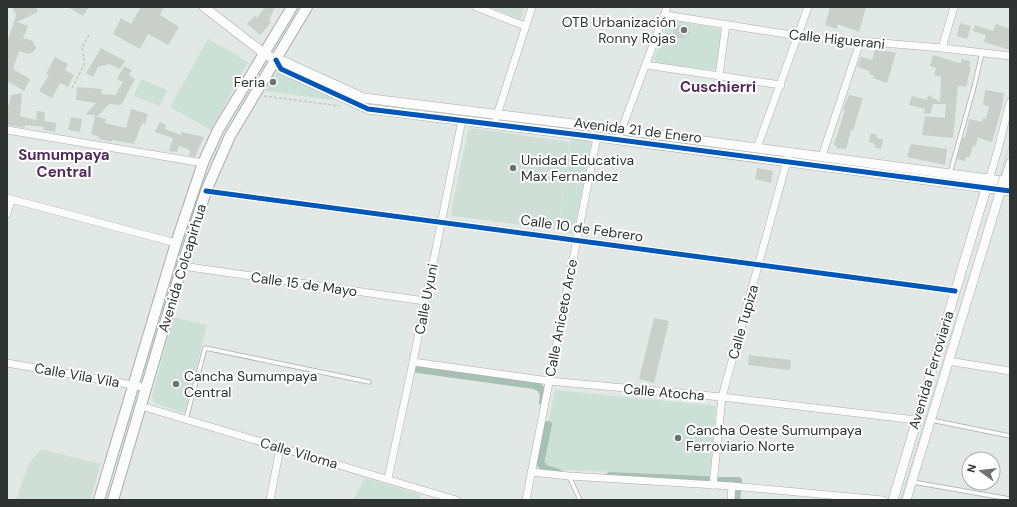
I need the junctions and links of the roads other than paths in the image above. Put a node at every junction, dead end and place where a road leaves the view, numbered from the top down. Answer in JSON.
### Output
{"nodes":[{"id":1,"x":204,"y":7,"type":"edge"},
{"id":2,"x":292,"y":7,"type":"edge"},
{"id":3,"x":307,"y":7,"type":"edge"},
{"id":4,"x":476,"y":7,"type":"edge"},
{"id":5,"x":532,"y":7,"type":"edge"},
{"id":6,"x":667,"y":7,"type":"edge"},
{"id":7,"x":808,"y":7,"type":"edge"},
{"id":8,"x":954,"y":7,"type":"edge"},
{"id":9,"x":665,"y":15,"type":"junction"},
{"id":10,"x":726,"y":24,"type":"junction"},
{"id":11,"x":526,"y":26,"type":"junction"},
{"id":12,"x":798,"y":36,"type":"junction"},
{"id":13,"x":860,"y":42,"type":"junction"},
{"id":14,"x":942,"y":48,"type":"junction"},
{"id":15,"x":982,"y":52,"type":"junction"},
{"id":16,"x":265,"y":54,"type":"junction"},
{"id":17,"x":1010,"y":56,"type":"edge"},
{"id":18,"x":276,"y":60,"type":"junction"},
{"id":19,"x":646,"y":65,"type":"junction"},
{"id":20,"x":720,"y":76,"type":"junction"},
{"id":21,"x":781,"y":85,"type":"junction"},
{"id":22,"x":1010,"y":102,"type":"edge"},
{"id":23,"x":498,"y":115,"type":"junction"},
{"id":24,"x":462,"y":120,"type":"junction"},
{"id":25,"x":494,"y":124,"type":"junction"},
{"id":26,"x":7,"y":130,"type":"edge"},
{"id":27,"x":622,"y":130,"type":"junction"},
{"id":28,"x":597,"y":137,"type":"junction"},
{"id":29,"x":618,"y":139,"type":"junction"},
{"id":30,"x":757,"y":148,"type":"junction"},
{"id":31,"x":822,"y":156,"type":"junction"},
{"id":32,"x":788,"y":157,"type":"junction"},
{"id":33,"x":1010,"y":162,"type":"edge"},
{"id":34,"x":203,"y":163,"type":"junction"},
{"id":35,"x":950,"y":173,"type":"junction"},
{"id":36,"x":1007,"y":181,"type":"edge"},
{"id":37,"x":988,"y":184,"type":"junction"},
{"id":38,"x":206,"y":191,"type":"junction"},
{"id":39,"x":1005,"y":191,"type":"edge"},
{"id":40,"x":9,"y":199,"type":"edge"},
{"id":41,"x":7,"y":214,"type":"edge"},
{"id":42,"x":442,"y":221,"type":"junction"},
{"id":43,"x":577,"y":240,"type":"junction"},
{"id":44,"x":176,"y":243,"type":"junction"},
{"id":45,"x":759,"y":264,"type":"junction"},
{"id":46,"x":182,"y":266,"type":"junction"},
{"id":47,"x":955,"y":291,"type":"junction"},
{"id":48,"x":426,"y":301,"type":"junction"},
{"id":49,"x":948,"y":361,"type":"junction"},
{"id":50,"x":413,"y":362,"type":"junction"},
{"id":51,"x":7,"y":363,"type":"edge"},
{"id":52,"x":1010,"y":371,"type":"edge"},
{"id":53,"x":549,"y":381,"type":"junction"},
{"id":54,"x":369,"y":382,"type":"dead end"},
{"id":55,"x":133,"y":385,"type":"junction"},
{"id":56,"x":146,"y":388,"type":"junction"},
{"id":57,"x":722,"y":397,"type":"junction"},
{"id":58,"x":141,"y":406,"type":"junction"},
{"id":59,"x":186,"y":419,"type":"junction"},
{"id":60,"x":916,"y":420,"type":"junction"},
{"id":61,"x":931,"y":420,"type":"junction"},
{"id":62,"x":1010,"y":436,"type":"edge"},
{"id":63,"x":280,"y":448,"type":"junction"},
{"id":64,"x":531,"y":472,"type":"junction"},
{"id":65,"x":569,"y":476,"type":"junction"},
{"id":66,"x":388,"y":479,"type":"junction"},
{"id":67,"x":912,"y":481,"type":"junction"},
{"id":68,"x":713,"y":485,"type":"junction"},
{"id":69,"x":732,"y":486,"type":"junction"},
{"id":70,"x":821,"y":497,"type":"edge"},
{"id":71,"x":1010,"y":499,"type":"edge"},
{"id":72,"x":99,"y":500,"type":"edge"},
{"id":73,"x":113,"y":500,"type":"edge"},
{"id":74,"x":270,"y":500,"type":"edge"},
{"id":75,"x":456,"y":500,"type":"edge"},
{"id":76,"x":526,"y":500,"type":"edge"},
{"id":77,"x":580,"y":500,"type":"edge"},
{"id":78,"x":731,"y":500,"type":"edge"},
{"id":79,"x":883,"y":500,"type":"edge"},
{"id":80,"x":893,"y":500,"type":"edge"},
{"id":81,"x":906,"y":500,"type":"edge"}],
"edges":[{"from":1,"to":16,"type":"street","name":"Avenida 21 de Enero"},
{"from":2,"to":16,"type":"main road","name":"Avenida Colcapirhua"},
{"from":3,"to":18,"type":"main road","name":"Avenida Colcapirhua"},
{"from":4,"to":11,"type":"street"},
{"from":5,"to":11,"type":"street"},
{"from":6,"to":9,"type":"street"},
{"from":7,"to":12,"type":"street"},
{"from":8,"to":14,"type":"street"},
{"from":9,"to":10,"type":"street","name":"Calle Higuerani"},
{"from":9,"to":19,"type":"street"},
{"from":10,"to":12,"type":"street","name":"Calle Higuerani"},
{"from":10,"to":20,"type":"street"},
{"from":11,"to":23,"type":"street"},
{"from":12,"to":13,"type":"street","name":"Calle Higuerani"},
{"from":12,"to":21,"type":"street"},
{"from":13,"to":14,"type":"street","name":"Calle Higuerani"},
{"from":13,"to":31,"type":"street"},
{"from":14,"to":15,"type":"street","name":"Calle Higuerani"},
{"from":15,"to":17,"type":"street","name":"Calle Higuerani"},
{"from":15,"to":35,"type":"lane"},
{"from":16,"to":18,"type":"street","name":"Avenida 21 de Enero"},
{"from":16,"to":34,"type":"main road","name":"Avenida Colcapirhua"},
{"from":18,"to":23,"type":"street","name":"Avenida 21 de Enero"},
{"from":18,"to":24,"type":"street","name":"Avenida 21 de Enero"},
{"from":18,"to":38,"type":"main road","name":"Avenida Colcapirhua"},
{"from":19,"to":20,"type":"street"},
{"from":19,"to":27,"type":"street"},
{"from":20,"to":21,"type":"street"},
{"from":21,"to":30,"type":"street"},
{"from":22,"to":37,"type":"street","name":"Avenida Ferroviaria"},
{"from":23,"to":25,"type":"street"},
{"from":23,"to":27,"type":"street","name":"Avenida 21 de Enero"},
{"from":24,"to":25,"type":"street","name":"Avenida 21 de Enero"},
{"from":24,"to":42,"type":"street","name":"Calle Uyuni"},
{"from":25,"to":28,"type":"street","name":"Avenida 21 de Enero"},
{"from":26,"to":34,"type":"street"},
{"from":27,"to":29,"type":"street"},
{"from":27,"to":30,"type":"street","name":"Avenida 21 de Enero"},
{"from":28,"to":29,"type":"street","name":"Avenida 21 de Enero"},
{"from":28,"to":43,"type":"street","name":"Calle Aniceto Arce"},
{"from":29,"to":32,"type":"street","name":"Avenida 21 de Enero"},
{"from":30,"to":32,"type":"street","name":"Avenida 21 de Enero"},
{"from":31,"to":32,"type":"street","name":"Avenida 21 de Enero"},
{"from":31,"to":35,"type":"street","name":"Avenida 21 de Enero"},
{"from":32,"to":37,"type":"street","name":"Avenida 21 de Enero"},
{"from":32,"to":45,"type":"street","name":"Calle Tupiza"},
{"from":33,"to":36,"type":"street","name":"Avenida Ferroviaria"},
{"from":34,"to":44,"type":"main road","name":"Avenida Colcapirhua"},
{"from":35,"to":37,"type":"street","name":"Avenida 21 de Enero"},
{"from":36,"to":37,"type":"street","name":"Avenida 21 de Enero"},
{"from":36,"to":39,"type":"street","name":"Avenida Ferroviaria"},
{"from":37,"to":39,"type":"street","name":"Avenida 21 de Enero"},
{"from":37,"to":47,"type":"street","name":"Avenida Ferroviaria"},
{"from":38,"to":42,"type":"street","name":"Calle 10 de Febrero"},
{"from":38,"to":46,"type":"main road","name":"Avenida Colcapirhua"},
{"from":39,"to":49,"type":"street","name":"Avenida Ferroviaria"},
{"from":40,"to":41,"type":"street"},
{"from":40,"to":44,"type":"street"},
{"from":42,"to":43,"type":"street","name":"Calle 10 de Febrero"},
{"from":42,"to":48,"type":"street","name":"Calle Uyuni"},
{"from":43,"to":45,"type":"street","name":"Calle 10 de Febrero"},
{"from":43,"to":53,"type":"street","name":"Calle Aniceto Arce"},
{"from":44,"to":55,"type":"main road","name":"Avenida Colcapirhua"},
{"from":45,"to":47,"type":"street","name":"Calle 10 de Febrero"},
{"from":45,"to":57,"type":"street","name":"Calle Tupiza"},
{"from":46,"to":48,"type":"street","name":"Calle 15 de Mayo"},
{"from":46,"to":56,"type":"main road","name":"Avenida Colcapirhua"},
{"from":47,"to":60,"type":"street","name":"Avenida Ferroviaria"},
{"from":48,"to":50,"type":"street","name":"Calle Uyuni"},
{"from":49,"to":52,"type":"street"},
{"from":49,"to":61,"type":"street","name":"Avenida Ferroviaria"},
{"from":50,"to":53,"type":"street","name":"Calle Atocha"},
{"from":50,"to":66,"type":"street","name":"Calle Uyuni"},
{"from":51,"to":55,"type":"street","name":"Calle Vila Vila"},
{"from":53,"to":57,"type":"street","name":"Calle Atocha"},
{"from":53,"to":64,"type":"street","name":"Calle Aniceto Arce"},
{"from":54,"to":59,"type":"lane"},
{"from":55,"to":56,"type":"street","name":"Calle Vila Vila"},
{"from":55,"to":72,"type":"main road","name":"Avenida Colcapirhua"},
{"from":56,"to":58,"type":"main road","name":"Avenida Colcapirhua"},
{"from":57,"to":60,"type":"street","name":"Calle Atocha"},
{"from":57,"to":68,"type":"street","name":"Calle Tupiza"},
{"from":58,"to":59,"type":"street","name":"Calle Viloma"},
{"from":58,"to":73,"type":"main road","name":"Avenida Colcapirhua"},
{"from":59,"to":63,"type":"street","name":"Calle Viloma"},
{"from":60,"to":80,"type":"street","name":"Avenida Ferroviaria"},
{"from":61,"to":62,"type":"lane"},
{"from":61,"to":67,"type":"street","name":"Avenida Ferroviaria"},
{"from":63,"to":66,"type":"street","name":"Calle Viloma"},
{"from":63,"to":74,"type":"street"},
{"from":64,"to":65,"type":"street"},
{"from":64,"to":76,"type":"street","name":"Calle Aniceto Arce"},
{"from":65,"to":68,"type":"street"},
{"from":65,"to":77,"type":"lane"},
{"from":66,"to":75,"type":"street","name":"Calle Viloma"},
{"from":67,"to":71,"type":"lane"},
{"from":67,"to":81,"type":"street","name":"Avenida Ferroviaria"},
{"from":68,"to":69,"type":"street"},
{"from":69,"to":70,"type":"street"},
{"from":69,"to":78,"type":"street"},
{"from":70,"to":79,"type":"street"}]}
